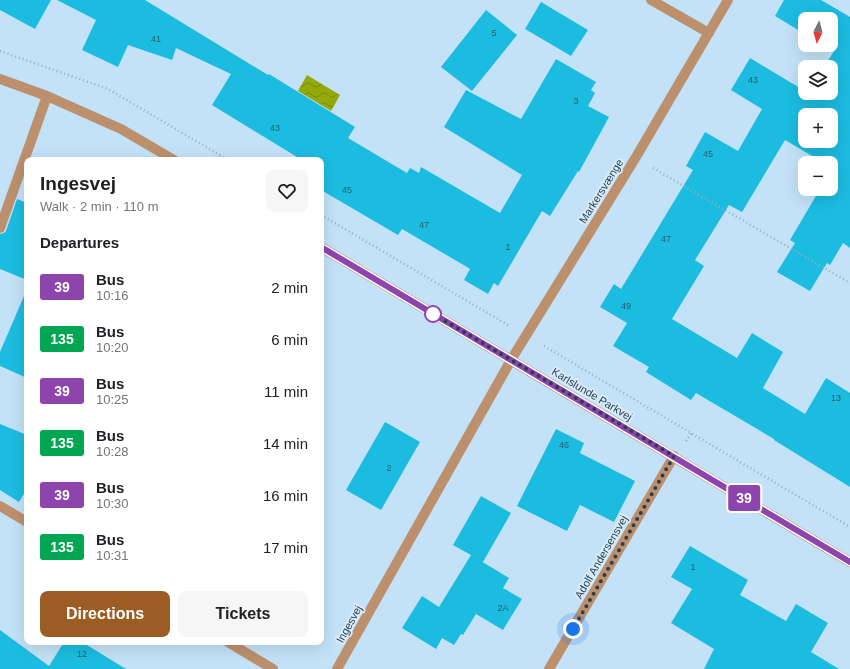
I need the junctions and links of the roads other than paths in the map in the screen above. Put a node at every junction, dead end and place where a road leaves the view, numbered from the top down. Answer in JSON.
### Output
{"nodes":[{"id":1,"x":651,"y":0,"type":"edge"},
{"id":2,"x":728,"y":0,"type":"edge"},
{"id":3,"x":709,"y":33,"type":"junction"},
{"id":4,"x":0,"y":79,"type":"edge"},
{"id":5,"x":47,"y":96,"type":"junction"},
{"id":6,"x":25,"y":157,"type":"edge"},
{"id":7,"x":169,"y":157,"type":"edge"},
{"id":8,"x":24,"y":161,"type":"edge"},
{"id":9,"x":0,"y":228,"type":"edge"},
{"id":10,"x":324,"y":249,"type":"edge"},
{"id":11,"x":511,"y":360,"type":"junction"},
{"id":12,"x":674,"y":456,"type":"junction"},
{"id":13,"x":0,"y":506,"type":"edge"},
{"id":14,"x":24,"y":520,"type":"edge"},
{"id":15,"x":850,"y":562,"type":"edge"},
{"id":16,"x":233,"y":645,"type":"edge"},
{"id":17,"x":273,"y":669,"type":"edge"},
{"id":18,"x":337,"y":669,"type":"edge"},
{"id":19,"x":549,"y":669,"type":"edge"}],
"edges":[{"from":1,"to":3,"type":"street"},
{"from":2,"to":3,"type":"street","name":"Markersvænge"},
{"from":3,"to":11,"type":"street","name":"Markersvænge"},
{"from":4,"to":5,"type":"street"},
{"from":5,"to":6,"type":"street"},
{"from":5,"to":7,"type":"street"},
{"from":8,"to":9,"type":"street"},
{"from":10,"to":11,"type":"street","name":"Karlslunde Parkvej"},
{"from":11,"to":12,"type":"street","name":"Karlslunde Parkvej"},
{"from":11,"to":18,"type":"street","name":"Ingesvej"},
{"from":12,"to":15,"type":"street","name":"Karlslunde Parkvej"},
{"from":12,"to":19,"type":"street","name":"Adolf Andersensvej"},
{"from":13,"to":14,"type":"street"},
{"from":16,"to":17,"type":"street"}]}
